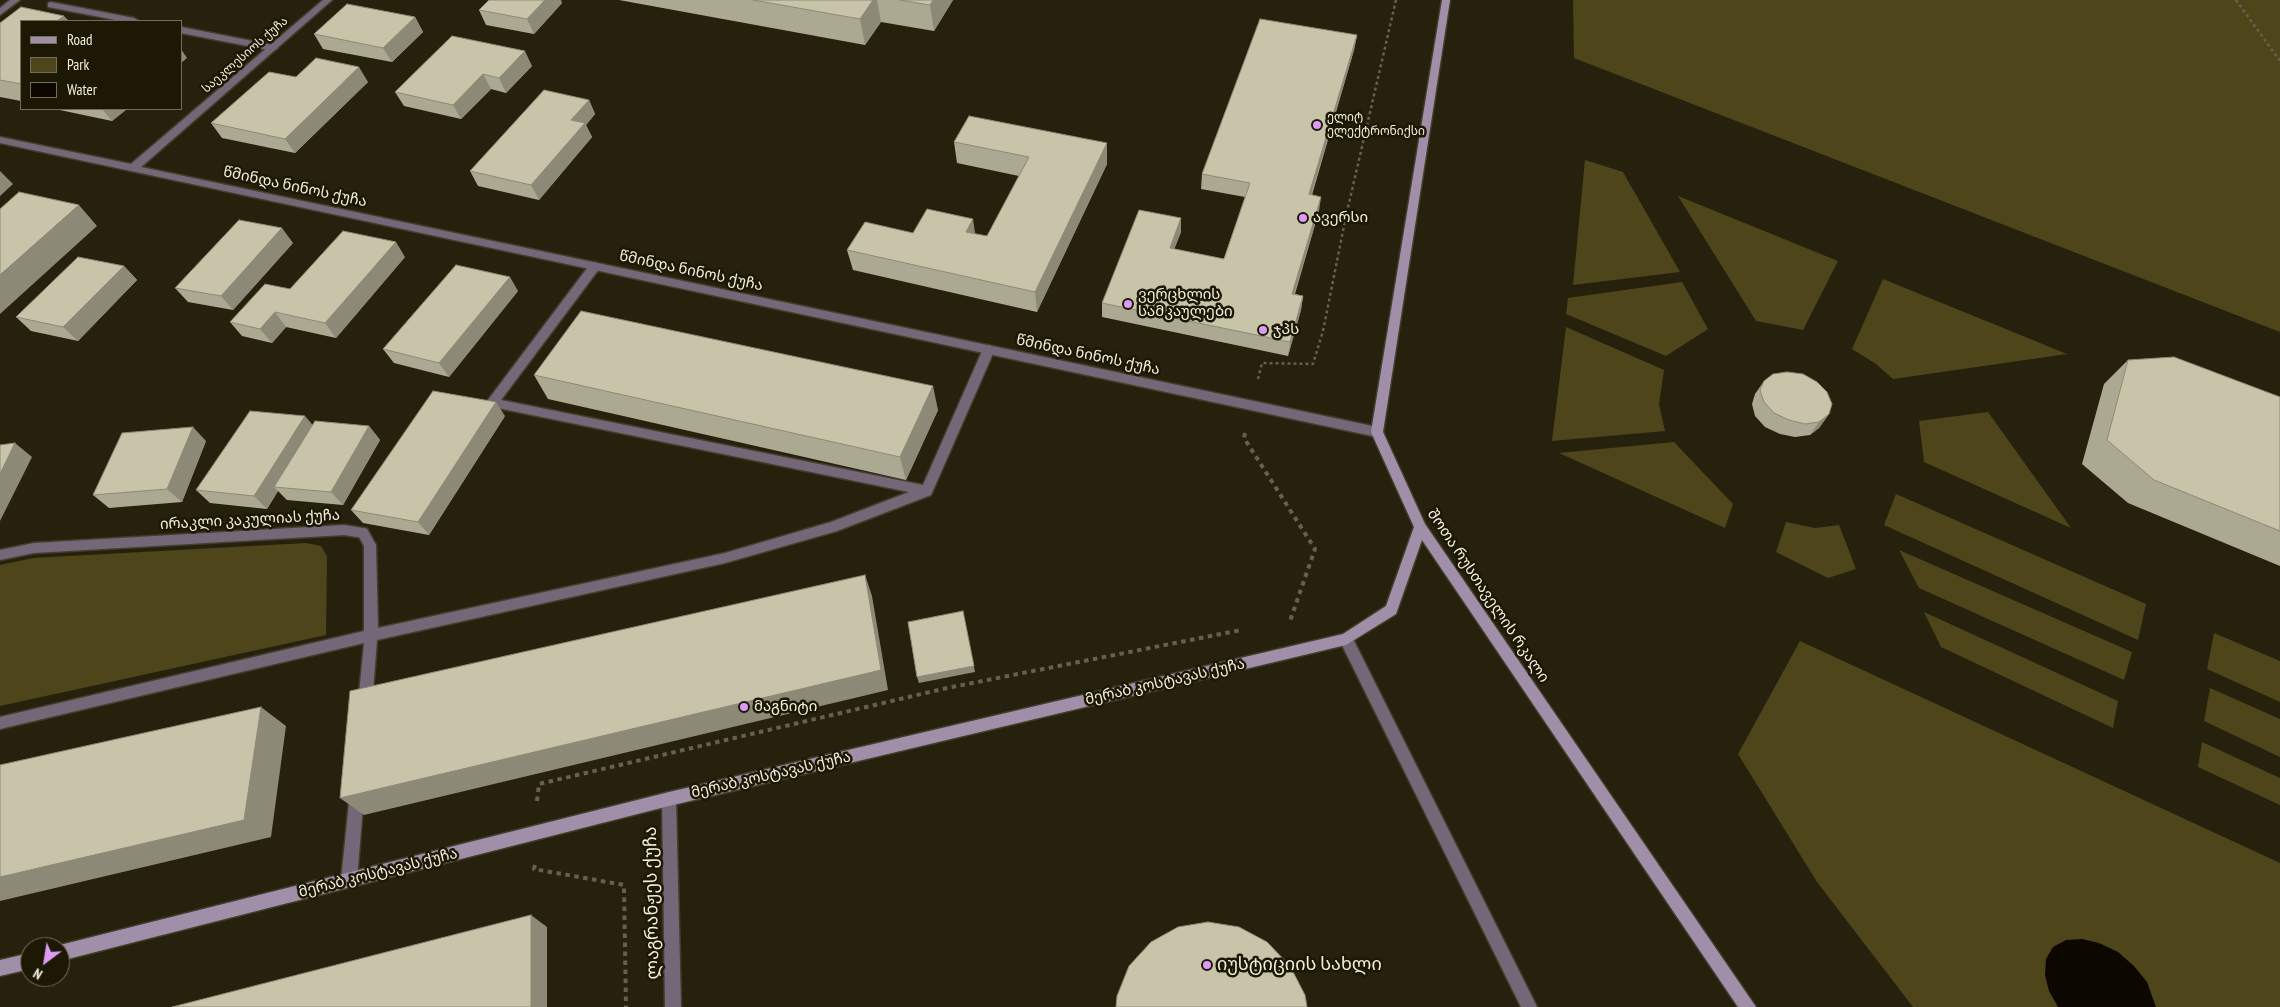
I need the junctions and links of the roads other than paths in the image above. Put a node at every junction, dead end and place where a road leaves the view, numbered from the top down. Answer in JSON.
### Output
{"nodes":[{"id":1,"x":16,"y":0,"type":"edge"},
{"id":2,"x":328,"y":0,"type":"edge"},
{"id":3,"x":1446,"y":0,"type":"edge"},
{"id":4,"x":52,"y":5,"type":"dead end"},
{"id":5,"x":0,"y":12,"type":"edge"},
{"id":6,"x":129,"y":20,"type":"edge"},
{"id":7,"x":182,"y":30,"type":"edge"},
{"id":8,"x":272,"y":48,"type":"junction"},
{"id":9,"x":0,"y":140,"type":"edge"},
{"id":10,"x":133,"y":168,"type":"junction"},
{"id":11,"x":595,"y":266,"type":"junction"},
{"id":12,"x":989,"y":349,"type":"junction"},
{"id":13,"x":1377,"y":432,"type":"junction"},
{"id":14,"x":927,"y":492,"type":"junction"},
{"id":15,"x":1420,"y":527,"type":"junction"},
{"id":16,"x":0,"y":555,"type":"edge"},
{"id":17,"x":371,"y":635,"type":"junction"},
{"id":18,"x":1346,"y":639,"type":"junction"},
{"id":19,"x":364,"y":714,"type":"edge"},
{"id":20,"x":0,"y":723,"type":"edge"},
{"id":21,"x":358,"y":782,"type":"edge"},
{"id":22,"x":669,"y":799,"type":"junction"},
{"id":23,"x":349,"y":880,"type":"junction"},
{"id":24,"x":70,"y":950,"type":"edge"},
{"id":25,"x":20,"y":963,"type":"edge"},
{"id":26,"x":0,"y":968,"type":"edge"},
{"id":27,"x":673,"y":1007,"type":"edge"},
{"id":28,"x":1529,"y":1007,"type":"edge"},
{"id":29,"x":1748,"y":1007,"type":"edge"}],
"edges":[{"from":1,"to":5,"type":"street"},
{"from":2,"to":8,"type":"street","name":"საეკლესიოს ქუჩა"},
{"from":3,"to":13,"type":"main road"},
{"from":4,"to":6,"type":"street"},
{"from":7,"to":8,"type":"street"},
{"from":8,"to":10,"type":"street","name":"საეკლესიოს ქუჩა"},
{"from":9,"to":10,"type":"street","name":"წმინდა ნინოს ქუჩა"},
{"from":10,"to":11,"type":"street","name":"წმინდა ნინოს ქუჩა"},
{"from":11,"to":12,"type":"street","name":"წმინდა ნინოს ქუჩა"},
{"from":11,"to":14,"type":"street"},
{"from":12,"to":13,"type":"street","name":"წმინდა ნინოს ქუჩა"},
{"from":12,"to":14,"type":"street"},
{"from":13,"to":15,"type":"main road","name":"შოთა რუსთაველის რკალი"},
{"from":14,"to":17,"type":"street"},
{"from":15,"to":18,"type":"main road","name":"მერაბ კოსტავას ქუჩა"},
{"from":15,"to":29,"type":"main road","name":"შოთა რუსთაველის რკალი"},
{"from":16,"to":17,"type":"street","name":"ირაკლი კაკულიას ქუჩა"},
{"from":17,"to":19,"type":"street","name":"ირაკლი კაკულიას ქუჩა"},
{"from":17,"to":20,"type":"street"},
{"from":18,"to":22,"type":"main road","name":"მერაბ კოსტავას ქუჩა"},
{"from":18,"to":28,"type":"street"},
{"from":21,"to":23,"type":"street"},
{"from":22,"to":23,"type":"main road","name":"მერაბ კოსტავას ქუჩა"},
{"from":22,"to":27,"type":"street","name":"ლაგრანჟეს ქუჩა"},
{"from":23,"to":24,"type":"main road","name":"მერაბ კოსტავას ქუჩა"},
{"from":25,"to":26,"type":"main road"}]}
